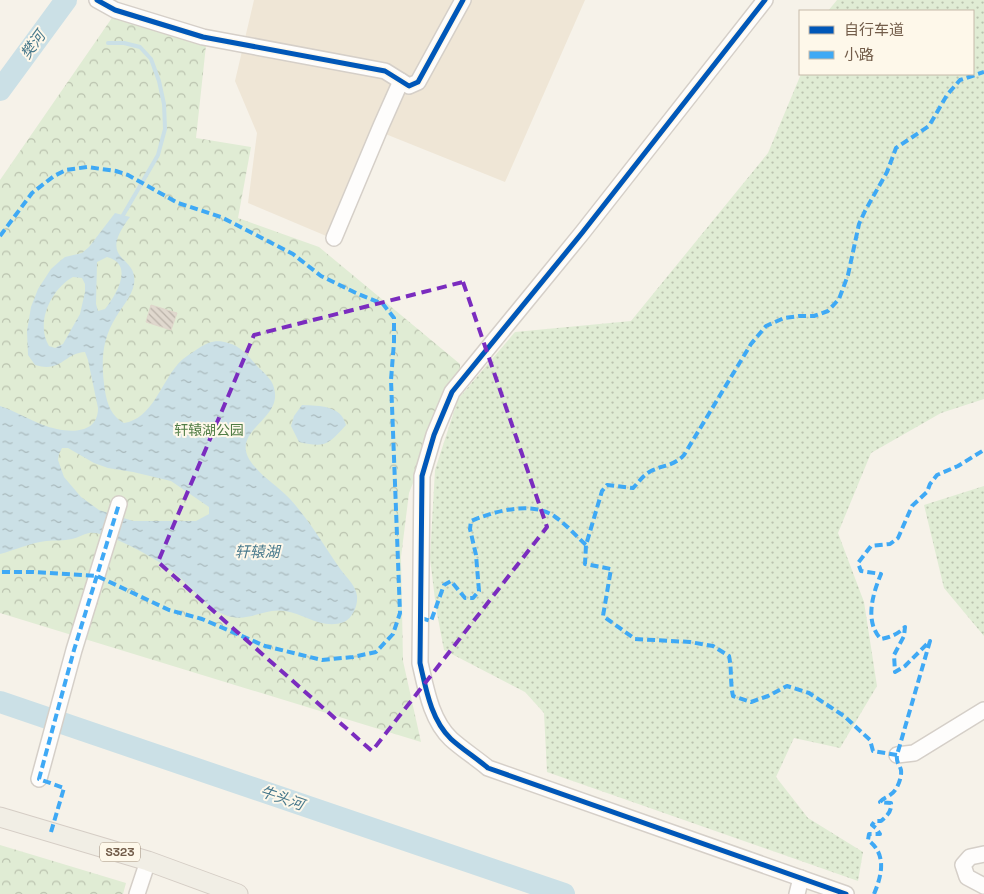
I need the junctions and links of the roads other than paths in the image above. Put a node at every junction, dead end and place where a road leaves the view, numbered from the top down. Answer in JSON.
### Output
{"nodes":[{"id":1,"x":97,"y":0,"type":"edge"},
{"id":2,"x":463,"y":0,"type":"edge"},
{"id":3,"x":765,"y":0,"type":"edge"},
{"id":4,"x":401,"y":81,"type":"junction"},
{"id":5,"x":334,"y":238,"type":"dead end"},
{"id":6,"x":119,"y":504,"type":"dead end"},
{"id":7,"x":984,"y":710,"type":"edge"},
{"id":8,"x":896,"y":755,"type":"dead end"},
{"id":9,"x":41,"y":772,"type":"dead end"},
{"id":10,"x":0,"y":816,"type":"edge"},
{"id":11,"x":984,"y":854,"type":"edge"},
{"id":12,"x":148,"y":861,"type":"junction"},
{"id":13,"x":801,"y":878,"type":"junction"},
{"id":14,"x":984,"y":886,"type":"edge"},
{"id":15,"x":138,"y":894,"type":"edge"},
{"id":16,"x":238,"y":894,"type":"edge"},
{"id":17,"x":797,"y":894,"type":"edge"},
{"id":18,"x":846,"y":894,"type":"edge"}],
"edges":[{"from":1,"to":4,"type":"street"},
{"from":2,"to":4,"type":"street"},
{"from":3,"to":13,"type":"street"},
{"from":4,"to":5,"type":"street"},
{"from":6,"to":9,"type":"street"},
{"from":7,"to":8,"type":"street"},
{"from":10,"to":12,"type":"main road","number":"S323"},
{"from":11,"to":14,"type":"street"},
{"from":12,"to":15,"type":"street"},
{"from":12,"to":16,"type":"main road","number":"S323"},
{"from":13,"to":17,"type":"street"},
{"from":13,"to":18,"type":"street"}]}
